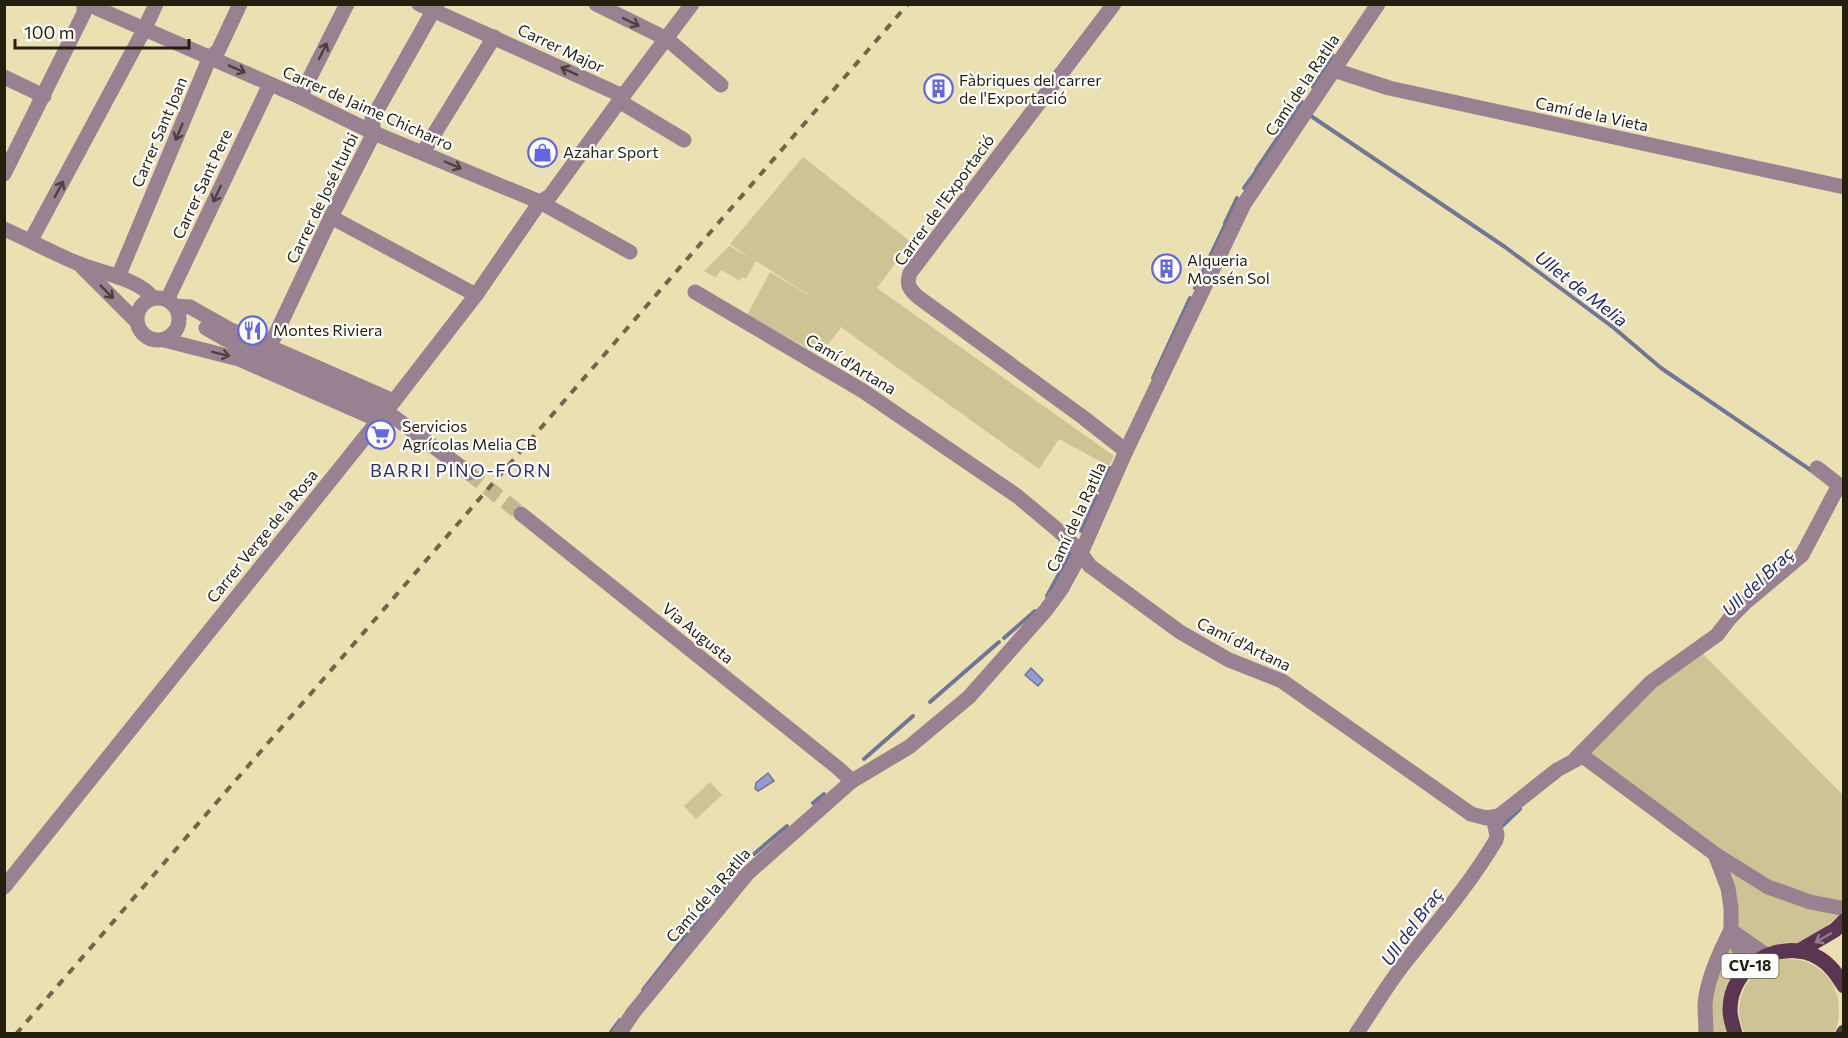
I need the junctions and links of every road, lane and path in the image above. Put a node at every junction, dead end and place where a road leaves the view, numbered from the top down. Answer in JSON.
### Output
{"nodes":[{"id":1,"x":85,"y":4,"type":"edge"},
{"id":2,"x":156,"y":4,"type":"edge"},
{"id":3,"x":240,"y":4,"type":"edge"},
{"id":4,"x":347,"y":4,"type":"edge"},
{"id":5,"x":419,"y":4,"type":"edge"},
{"id":6,"x":692,"y":4,"type":"edge"},
{"id":7,"x":1114,"y":4,"type":"edge"},
{"id":8,"x":1378,"y":4,"type":"edge"},
{"id":9,"x":598,"y":5,"type":"edge"},
{"id":10,"x":435,"y":8,"type":"edge"},
{"id":11,"x":144,"y":30,"type":"junction"},
{"id":12,"x":494,"y":37,"type":"junction"},
{"id":13,"x":667,"y":39,"type":"junction"},
{"id":14,"x":210,"y":57,"type":"junction"},
{"id":15,"x":1334,"y":70,"type":"junction"},
{"id":16,"x":4,"y":77,"type":"edge"},
{"id":17,"x":270,"y":84,"type":"junction"},
{"id":18,"x":721,"y":85,"type":"dead end"},
{"id":19,"x":44,"y":96,"type":"junction"},
{"id":20,"x":300,"y":97,"type":"junction"},
{"id":21,"x":621,"y":98,"type":"junction"},
{"id":22,"x":374,"y":133,"type":"junction"},
{"id":23,"x":684,"y":140,"type":"dead end"},
{"id":24,"x":423,"y":152,"type":"junction"},
{"id":25,"x":4,"y":174,"type":"edge"},
{"id":26,"x":1844,"y":187,"type":"edge"},
{"id":27,"x":540,"y":202,"type":"junction"},
{"id":28,"x":332,"y":217,"type":"junction"},
{"id":29,"x":4,"y":230,"type":"edge"},
{"id":30,"x":31,"y":240,"type":"junction"},
{"id":31,"x":630,"y":252,"type":"dead end"},
{"id":32,"x":78,"y":263,"type":"junction"},
{"id":33,"x":118,"y":277,"type":"junction"},
{"id":34,"x":695,"y":292,"type":"dead end"},
{"id":35,"x":476,"y":295,"type":"junction"},
{"id":36,"x":168,"y":304,"type":"junction"},
{"id":37,"x":136,"y":321,"type":"junction"},
{"id":38,"x":167,"y":339,"type":"junction"},
{"id":39,"x":225,"y":339,"type":"junction"},
{"id":40,"x":270,"y":346,"type":"junction"},
{"id":41,"x":394,"y":409,"type":"junction"},
{"id":42,"x":376,"y":413,"type":"junction"},
{"id":43,"x":1126,"y":451,"type":"junction"},
{"id":44,"x":1817,"y":468,"type":"dead end"},
{"id":45,"x":469,"y":473,"type":"tunnel mouth"},
{"id":46,"x":520,"y":514,"type":"tunnel mouth"},
{"id":47,"x":1081,"y":553,"type":"junction"},
{"id":48,"x":1574,"y":760,"type":"junction"},
{"id":49,"x":852,"y":781,"type":"junction"},
{"id":50,"x":1493,"y":818,"type":"junction"},
{"id":51,"x":1715,"y":854,"type":"junction"},
{"id":52,"x":4,"y":887,"type":"edge"},
{"id":53,"x":1842,"y":915,"type":"edge"},
{"id":54,"x":1731,"y":930,"type":"junction"},
{"id":55,"x":1799,"y":951,"type":"junction"},
{"id":56,"x":1766,"y":955,"type":"junction"},
{"id":57,"x":1747,"y":968,"type":"junction"},
{"id":58,"x":1844,"y":986,"type":"edge"},
{"id":59,"x":619,"y":1034,"type":"edge"},
{"id":60,"x":1356,"y":1034,"type":"edge"},
{"id":61,"x":1706,"y":1034,"type":"edge"},
{"id":62,"x":1735,"y":1034,"type":"edge"}],
"edges":[{"from":1,"to":11,"type":"street","name":"Carrer de Jaime Chicharro"},
{"from":1,"to":19,"type":"street"},
{"from":2,"to":11,"type":"street"},
{"from":3,"to":14,"type":"street","name":"Carrer Sant Joan"},
{"from":20,"to":4,"type":"street","one_way":true},
{"from":5,"to":10,"type":"street","name":"Carrer Major"},
{"from":6,"to":13,"type":"street","name":"Carrer Verge de la Rosa"},
{"from":7,"to":43,"type":"street","name":"Carrer de l'Exportació"},
{"from":8,"to":15,"type":"street","name":"Camí de la Ratlla"},
{"from":9,"to":13,"type":"street","one_way":true},
{"from":10,"to":12,"type":"street","name":"Carrer Major"},
{"from":10,"to":22,"type":"street","name":"Carrer de José Iturbi"},
{"from":11,"to":14,"type":"street","name":"Carrer de Jaime Chicharro"},
{"from":30,"to":11,"type":"street","one_way":true},
{"from":21,"to":12,"type":"street","name":"Carrer Major","one_way":true},
{"from":12,"to":24,"type":"street"},
{"from":13,"to":18,"type":"street"},
{"from":13,"to":21,"type":"street","name":"Carrer Verge de la Rosa"},
{"from":14,"to":17,"type":"street","name":"Carrer de Jaime Chicharro","one_way":true},
{"from":14,"to":33,"type":"street","name":"Carrer Sant Joan","one_way":true},
{"from":15,"to":26,"type":"street","name":"Camí de la Vieta"},
{"from":15,"to":43,"type":"street","name":"Camí de la Ratlla"},
{"from":16,"to":19,"type":"street"},
{"from":17,"to":20,"type":"street","name":"Carrer de Jaime Chicharro"},
{"from":17,"to":36,"type":"street","name":"Carrer Sant Pere","one_way":true},
{"from":19,"to":25,"type":"street"},
{"from":20,"to":22,"type":"street","name":"Carrer de Jaime Chicharro"},
{"from":21,"to":23,"type":"street","name":"Carrer Major"},
{"from":21,"to":27,"type":"street","name":"Carrer Verge de la Rosa"},
{"from":22,"to":24,"type":"street","name":"Carrer de Jaime Chicharro"},
{"from":22,"to":28,"type":"street","name":"Carrer de José Iturbi"},
{"from":24,"to":27,"type":"street","name":"Carrer de Jaime Chicharro","one_way":true},
{"from":27,"to":31,"type":"street","name":"Carrer de Jaime Chicharro"},
{"from":27,"to":35,"type":"street","name":"Carrer Verge de la Rosa"},
{"from":28,"to":35,"type":"street"},
{"from":28,"to":40,"type":"street","name":"Carrer de José Iturbi"},
{"from":29,"to":30,"type":"street"},
{"from":30,"to":32,"type":"street"},
{"from":32,"to":33,"type":"street"},
{"from":32,"to":37,"type":"street","one_way":true},
{"from":33,"to":36,"type":"street"},
{"from":34,"to":47,"type":"street","name":"Camí d'Artana"},
{"from":35,"to":41,"type":"street","name":"Carrer Verge de la Rosa"},
{"from":36,"to":37,"type":"street"},
{"from":36,"to":38,"type":"street"},
{"from":36,"to":39,"type":"street"},
{"from":36,"to":40,"type":"street"},
{"from":37,"to":38,"type":"street"},
{"from":38,"to":39,"type":"street"},
{"from":38,"to":42,"type":"street","one_way":true},
{"from":39,"to":42,"type":"street"},
{"from":40,"to":41,"type":"street"},
{"from":41,"to":42,"type":"street","name":"Carrer Verge de la Rosa"},
{"from":41,"to":45,"type":"street"},
{"from":42,"to":52,"type":"street","name":"Carrer Verge de la Rosa"},
{"from":43,"to":47,"type":"street","name":"Camí de la Ratlla"},
{"from":44,"to":48,"type":"street"},
{"from":46,"to":49,"type":"street","name":"Via Augusta"},
{"from":47,"to":49,"type":"street","name":"Camí de la Ratlla"},
{"from":47,"to":50,"type":"street","name":"Camí d'Artana"},
{"from":48,"to":50,"type":"street"},
{"from":48,"to":51,"type":"street"},
{"from":49,"to":59,"type":"street","name":"Camí de la Ratlla"},
{"from":50,"to":60,"type":"street"},
{"from":51,"to":53,"type":"street"},
{"from":51,"to":54,"type":"street"},
{"from":53,"to":55,"type":"main road","number":"CV-18","one_way":true},
{"from":54,"to":56,"type":"street"},
{"from":54,"to":57,"type":"street"},
{"from":54,"to":61,"type":"street"},
{"from":55,"to":56,"type":"main road","number":"CV-18"},
{"from":55,"to":58,"type":"main road","number":"CV-18"},
{"from":56,"to":57,"type":"main road","number":"CV-18"},
{"from":57,"to":62,"type":"main road","number":"CV-18"}]}
